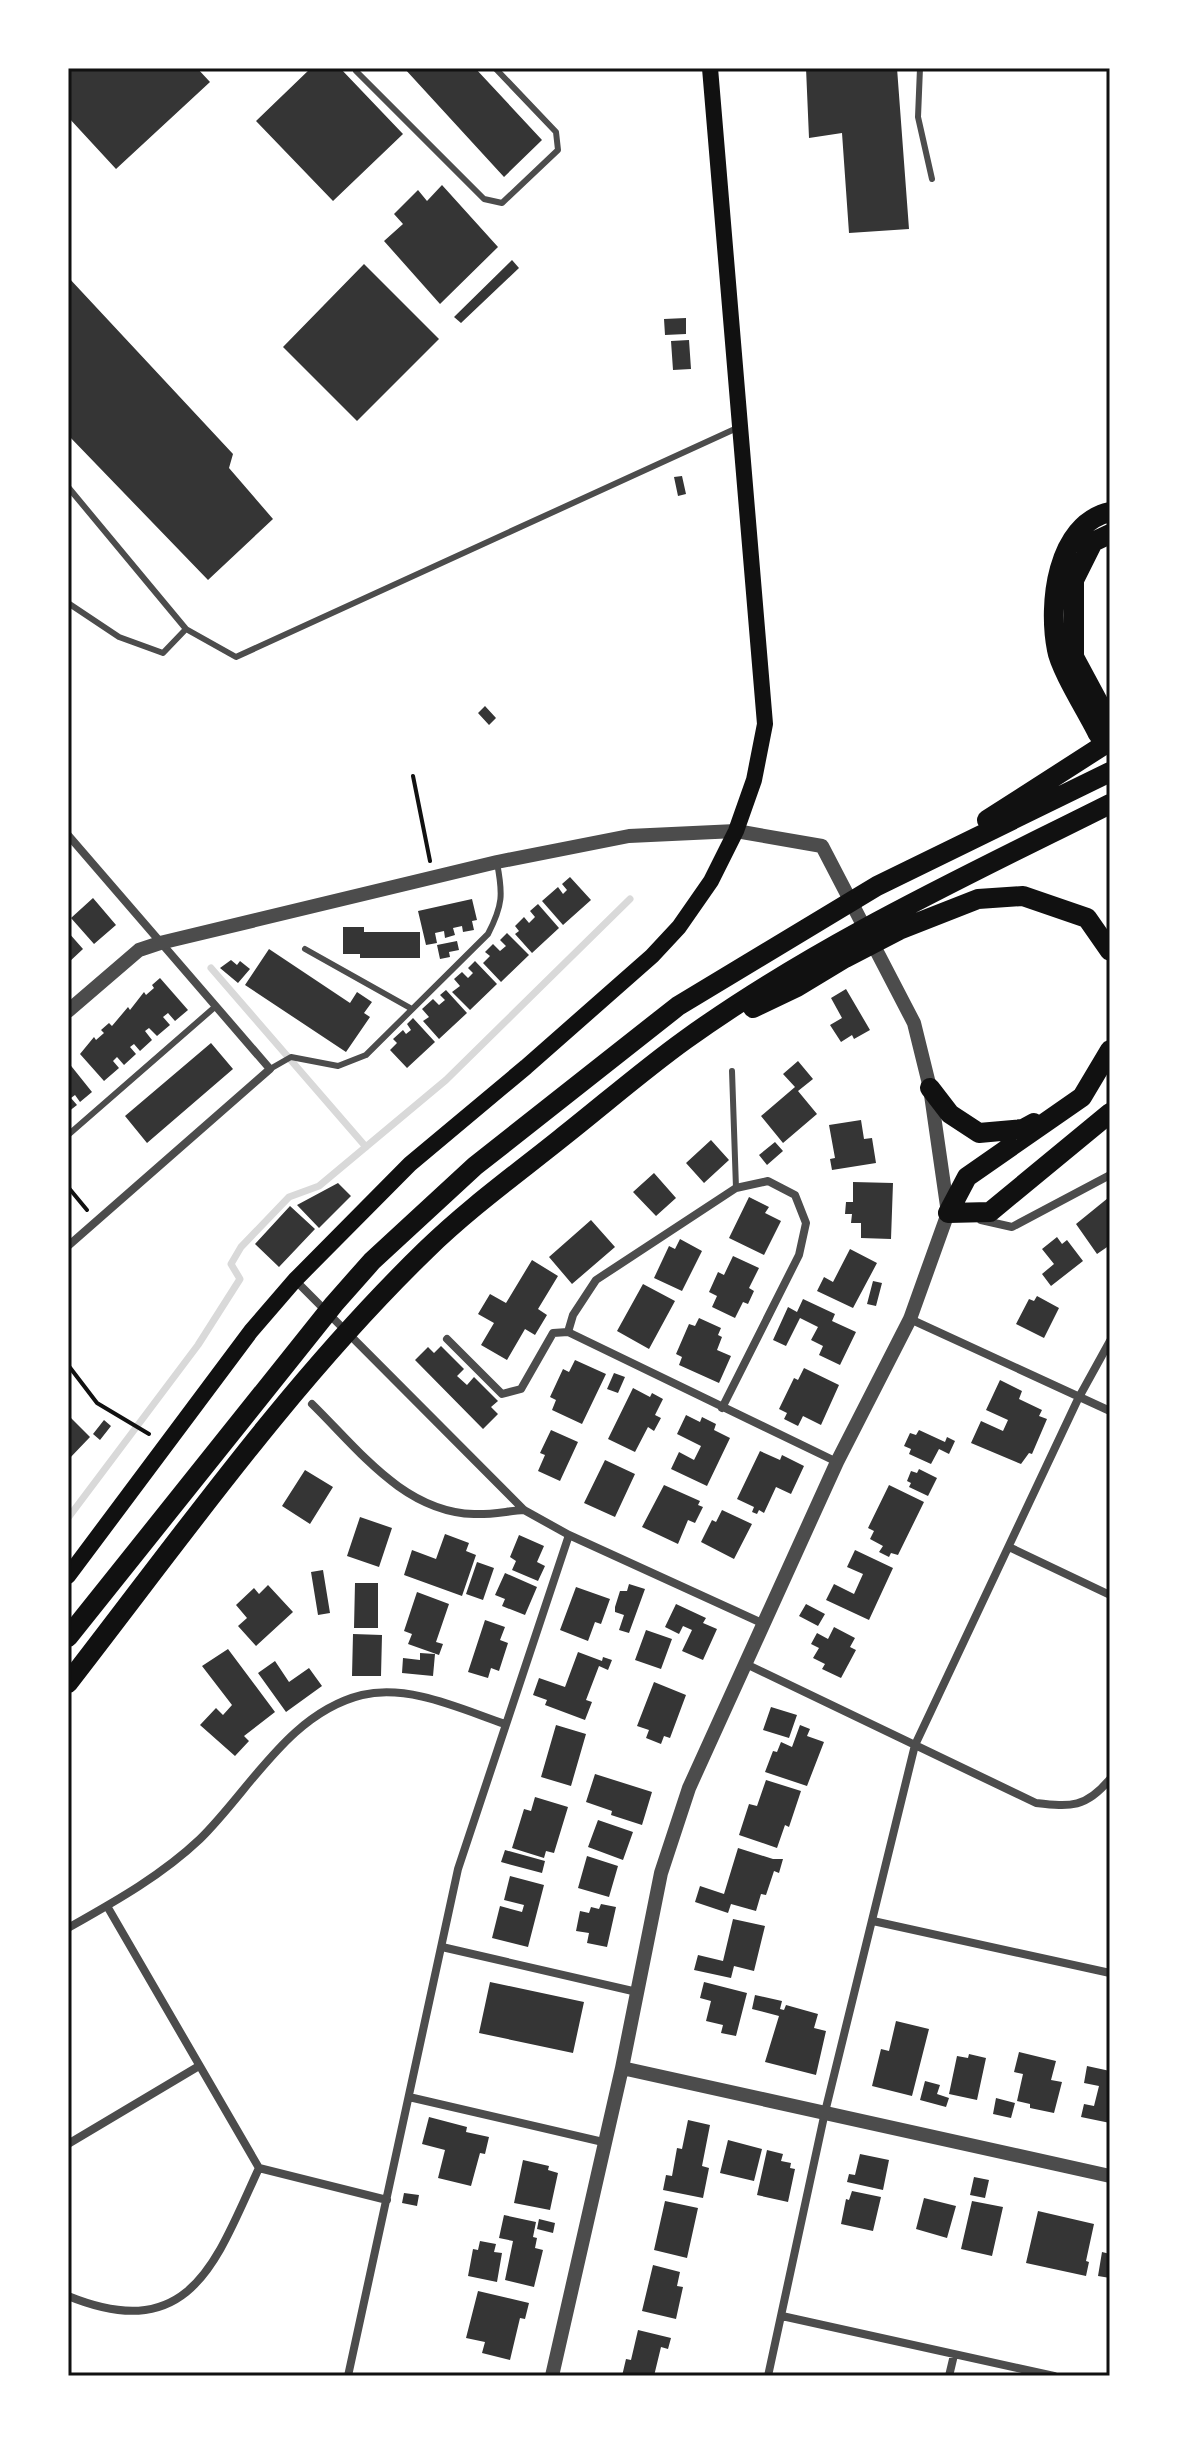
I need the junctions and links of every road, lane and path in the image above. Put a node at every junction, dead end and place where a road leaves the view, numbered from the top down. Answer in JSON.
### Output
{"nodes":[{"id":1,"x":495,"y":68,"type":"edge"},
{"id":2,"x":710,"y":68,"type":"edge"},
{"id":3,"x":920,"y":68,"type":"edge"},
{"id":4,"x":356,"y":71,"type":"dead end"},
{"id":5,"x":932,"y":179,"type":"dead end"},
{"id":6,"x":738,"y":428,"type":"junction"},
{"id":7,"x":68,"y":487,"type":"edge"},
{"id":8,"x":1110,"y":512,"type":"edge"},
{"id":9,"x":1110,"y":534,"type":"edge"},
{"id":10,"x":68,"y":603,"type":"edge"},
{"id":11,"x":186,"y":629,"type":"junction"},
{"id":12,"x":1106,"y":733,"type":"edge"},
{"id":13,"x":1110,"y":772,"type":"edge"},
{"id":14,"x":413,"y":776,"type":"dead end"},
{"id":15,"x":1110,"y":804,"type":"edge"},
{"id":16,"x":736,"y":831,"type":"junction"},
{"id":17,"x":68,"y":835,"type":"edge"},
{"id":18,"x":497,"y":862,"type":"junction"},
{"id":19,"x":435,"y":879,"type":"junction"},
{"id":20,"x":877,"y":886,"type":"junction"},
{"id":21,"x":896,"y":922,"type":"junction"},
{"id":22,"x":160,"y":943,"type":"junction"},
{"id":23,"x":305,"y":949,"type":"dead end"},
{"id":24,"x":1110,"y":951,"type":"edge"},
{"id":25,"x":216,"y":1006,"type":"junction"},
{"id":26,"x":412,"y":1009,"type":"junction"},
{"id":27,"x":68,"y":1011,"type":"edge"},
{"id":28,"x":1110,"y":1050,"type":"edge"},
{"id":29,"x":270,"y":1069,"type":"junction"},
{"id":30,"x":732,"y":1071,"type":"dead end"},
{"id":31,"x":1110,"y":1077,"type":"edge"},
{"id":32,"x":930,"y":1088,"type":"junction"},
{"id":33,"x":1082,"y":1097,"type":"junction"},
{"id":34,"x":1110,"y":1113,"type":"edge"},
{"id":35,"x":68,"y":1135,"type":"edge"},
{"id":36,"x":1110,"y":1175,"type":"edge"},
{"id":37,"x":68,"y":1187,"type":"edge"},
{"id":38,"x":736,"y":1188,"type":"junction"},
{"id":39,"x":948,"y":1213,"type":"junction"},
{"id":40,"x":96,"y":1221,"type":"junction"},
{"id":41,"x":68,"y":1246,"type":"edge"},
{"id":42,"x":295,"y":1280,"type":"junction"},
{"id":43,"x":910,"y":1319,"type":"junction"},
{"id":44,"x":568,"y":1332,"type":"junction"},
{"id":45,"x":447,"y":1339,"type":"dead end"},
{"id":46,"x":1110,"y":1341,"type":"edge"},
{"id":47,"x":68,"y":1365,"type":"edge"},
{"id":48,"x":1078,"y":1399,"type":"junction"},
{"id":49,"x":312,"y":1404,"type":"dead end"},
{"id":50,"x":722,"y":1408,"type":"junction"},
{"id":51,"x":1110,"y":1411,"type":"edge"},
{"id":52,"x":165,"y":1443,"type":"junction"},
{"id":53,"x":837,"y":1462,"type":"junction"},
{"id":54,"x":524,"y":1510,"type":"junction"},
{"id":55,"x":569,"y":1535,"type":"junction"},
{"id":56,"x":1009,"y":1547,"type":"junction"},
{"id":57,"x":68,"y":1576,"type":"edge"},
{"id":58,"x":1110,"y":1595,"type":"edge"},
{"id":59,"x":764,"y":1624,"type":"junction"},
{"id":60,"x":68,"y":1637,"type":"edge"},
{"id":61,"x":746,"y":1664,"type":"junction"},
{"id":62,"x":68,"y":1683,"type":"edge"},
{"id":63,"x":505,"y":1724,"type":"junction"},
{"id":64,"x":915,"y":1745,"type":"junction"},
{"id":65,"x":1110,"y":1779,"type":"edge"},
{"id":66,"x":107,"y":1906,"type":"junction"},
{"id":67,"x":873,"y":1921,"type":"junction"},
{"id":68,"x":68,"y":1928,"type":"edge"},
{"id":69,"x":442,"y":1947,"type":"junction"},
{"id":70,"x":1110,"y":1973,"type":"edge"},
{"id":71,"x":637,"y":1992,"type":"junction"},
{"id":72,"x":199,"y":2066,"type":"junction"},
{"id":73,"x":622,"y":2068,"type":"junction"},
{"id":74,"x":409,"y":2097,"type":"junction"},
{"id":75,"x":825,"y":2112,"type":"junction"},
{"id":76,"x":603,"y":2142,"type":"junction"},
{"id":77,"x":68,"y":2144,"type":"edge"},
{"id":78,"x":259,"y":2168,"type":"junction"},
{"id":79,"x":1110,"y":2176,"type":"edge"},
{"id":80,"x":387,"y":2200,"type":"junction"},
{"id":81,"x":68,"y":2296,"type":"edge"},
{"id":82,"x":782,"y":2316,"type":"junction"},
{"id":83,"x":954,"y":2355,"type":"junction"},
{"id":84,"x":348,"y":2376,"type":"edge"},
{"id":85,"x":552,"y":2376,"type":"edge"},
{"id":86,"x":768,"y":2376,"type":"edge"},
{"id":87,"x":949,"y":2376,"type":"edge"},
{"id":88,"x":1054,"y":2376,"type":"edge"}],
"edges":[{"from":1,"to":4,"type":"lane"},
{"from":2,"to":6,"type":"main road"},
{"from":3,"to":5,"type":"lane"},
{"from":6,"to":11,"type":"lane"},
{"from":6,"to":16,"type":"main road"},
{"from":7,"to":11,"type":"lane"},
{"from":8,"to":12,"type":"main road"},
{"from":9,"to":12,"type":"main road"},
{"from":10,"to":11,"type":"lane"},
{"from":12,"to":20,"type":"main road"},
{"from":13,"to":20,"type":"main road"},
{"from":14,"to":19,"type":"path"},
{"from":15,"to":21,"type":"main road"},
{"from":16,"to":18,"type":"street"},
{"from":16,"to":32,"type":"street"},
{"from":16,"to":42,"type":"main road"},
{"from":17,"to":22,"type":"street"},
{"from":18,"to":19,"type":"street"},
{"from":18,"to":26,"type":"lane"},
{"from":19,"to":22,"type":"street"},
{"from":20,"to":60,"type":"main road"},
{"from":21,"to":24,"type":"main road"},
{"from":21,"to":62,"type":"main road"},
{"from":22,"to":25,"type":"street"},
{"from":22,"to":27,"type":"street"},
{"from":23,"to":26,"type":"lane"},
{"from":25,"to":29,"type":"street"},
{"from":25,"to":35,"type":"lane"},
{"from":26,"to":29,"type":"lane"},
{"from":28,"to":33,"type":"main road"},
{"from":29,"to":40,"type":"street"},
{"from":30,"to":38,"type":"lane"},
{"from":31,"to":33,"type":"main road"},
{"from":32,"to":33,"type":"main road"},
{"from":32,"to":39,"type":"street"},
{"from":33,"to":39,"type":"main road"},
{"from":34,"to":39,"type":"main road"},
{"from":36,"to":39,"type":"street"},
{"from":37,"to":40,"type":"path"},
{"from":38,"to":44,"type":"street"},
{"from":38,"to":50,"type":"street"},
{"from":39,"to":43,"type":"street"},
{"from":40,"to":41,"type":"street"},
{"from":42,"to":52,"type":"main road"},
{"from":42,"to":54,"type":"street"},
{"from":43,"to":48,"type":"street"},
{"from":43,"to":53,"type":"street"},
{"from":44,"to":45,"type":"street"},
{"from":44,"to":50,"type":"street"},
{"from":46,"to":48,"type":"street"},
{"from":47,"to":52,"type":"path"},
{"from":48,"to":51,"type":"street"},
{"from":48,"to":56,"type":"street"},
{"from":49,"to":54,"type":"street"},
{"from":50,"to":53,"type":"street"},
{"from":52,"to":57,"type":"main road"},
{"from":53,"to":59,"type":"street"},
{"from":54,"to":55,"type":"street"},
{"from":55,"to":59,"type":"street"},
{"from":55,"to":63,"type":"street"},
{"from":56,"to":58,"type":"street"},
{"from":56,"to":64,"type":"street"},
{"from":59,"to":61,"type":"street"},
{"from":61,"to":64,"type":"street"},
{"from":61,"to":71,"type":"street"},
{"from":63,"to":66,"type":"street"},
{"from":63,"to":69,"type":"street"},
{"from":64,"to":65,"type":"street"},
{"from":64,"to":67,"type":"street"},
{"from":66,"to":68,"type":"street"},
{"from":66,"to":72,"type":"street"},
{"from":67,"to":70,"type":"street"},
{"from":67,"to":75,"type":"street"},
{"from":69,"to":71,"type":"street"},
{"from":69,"to":74,"type":"street"},
{"from":71,"to":73,"type":"street"},
{"from":72,"to":77,"type":"street"},
{"from":72,"to":78,"type":"street"},
{"from":73,"to":75,"type":"street"},
{"from":73,"to":76,"type":"street"},
{"from":74,"to":76,"type":"street"},
{"from":74,"to":80,"type":"street"},
{"from":75,"to":79,"type":"street"},
{"from":75,"to":82,"type":"street"},
{"from":76,"to":85,"type":"street"},
{"from":78,"to":80,"type":"street"},
{"from":78,"to":81,"type":"street"},
{"from":80,"to":84,"type":"street"},
{"from":82,"to":83,"type":"street"},
{"from":82,"to":86,"type":"street"},
{"from":83,"to":87,"type":"street"},
{"from":83,"to":88,"type":"street"}]}
